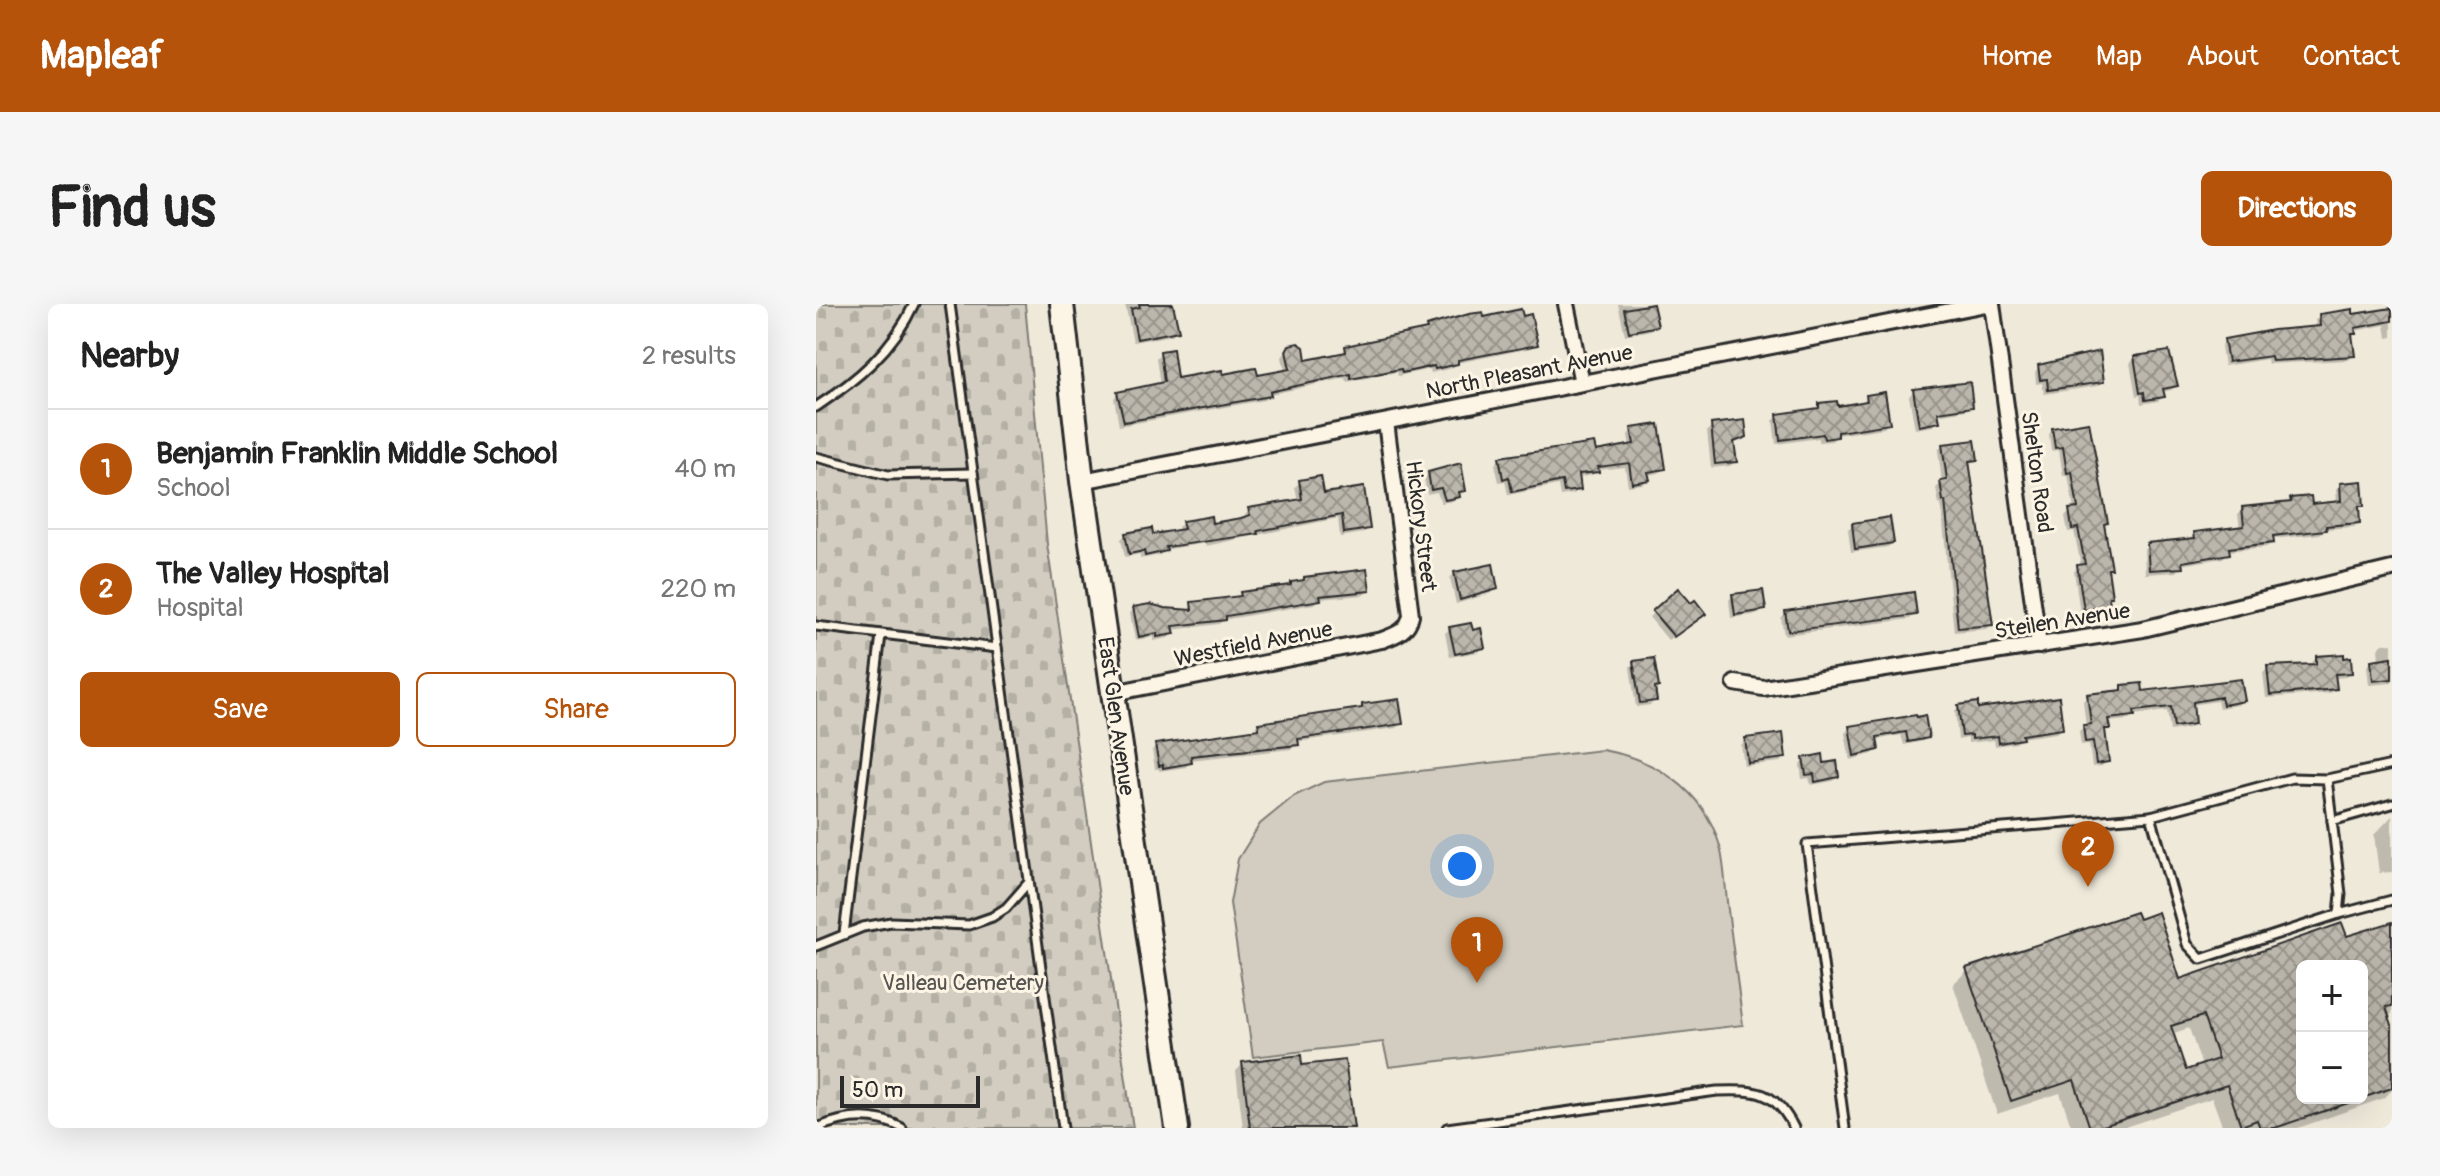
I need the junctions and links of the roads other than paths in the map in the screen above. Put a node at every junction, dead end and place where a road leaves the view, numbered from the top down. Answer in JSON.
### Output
{"nodes":[{"id":1,"x":914,"y":304,"type":"edge"},
{"id":2,"x":950,"y":304,"type":"edge"},
{"id":3,"x":1062,"y":304,"type":"edge"},
{"id":4,"x":1566,"y":304,"type":"edge"},
{"id":5,"x":1989,"y":304,"type":"edge"},
{"id":6,"x":1956,"y":307,"type":"edge"},
{"id":7,"x":1582,"y":383,"type":"junction"},
{"id":8,"x":816,"y":407,"type":"edge"},
{"id":9,"x":1386,"y":422,"type":"junction"},
{"id":10,"x":816,"y":457,"type":"edge"},
{"id":11,"x":973,"y":473,"type":"junction"},
{"id":12,"x":1082,"y":481,"type":"junction"},
{"id":13,"x":2392,"y":569,"type":"edge"},
{"id":14,"x":816,"y":626,"type":"edge"},
{"id":15,"x":1400,"y":632,"type":"joint"},
{"id":16,"x":881,"y":635,"type":"junction"},
{"id":17,"x":2039,"y":646,"type":"junction"},
{"id":18,"x":997,"y":648,"type":"junction"},
{"id":19,"x":1735,"y":683,"type":"dead end"},
{"id":20,"x":1113,"y":693,"type":"junction"},
{"id":21,"x":2392,"y":765,"type":"edge"},
{"id":22,"x":2327,"y":779,"type":"junction"},
{"id":23,"x":2392,"y":804,"type":"edge"},
{"id":24,"x":2151,"y":816,"type":"junction"},
{"id":25,"x":2332,"y":821,"type":"junction"},
{"id":26,"x":1029,"y":882,"type":"junction"},
{"id":27,"x":2392,"y":900,"type":"edge"},
{"id":28,"x":2339,"y":914,"type":"junction"},
{"id":29,"x":844,"y":934,"type":"junction"},
{"id":30,"x":816,"y":946,"type":"edge"},
{"id":31,"x":1515,"y":1118,"type":"junction"},
{"id":32,"x":817,"y":1128,"type":"edge"},
{"id":33,"x":902,"y":1128,"type":"edge"},
{"id":34,"x":1063,"y":1128,"type":"edge"},
{"id":35,"x":1177,"y":1128,"type":"edge"},
{"id":36,"x":1447,"y":1128,"type":"edge"},
{"id":37,"x":1516,"y":1128,"type":"edge"},
{"id":38,"x":1794,"y":1128,"type":"edge"},
{"id":39,"x":1845,"y":1128,"type":"edge"}],
"edges":[{"from":1,"to":8,"type":"lane"},
{"from":2,"to":11,"type":"lane"},
{"from":3,"to":12,"type":"street","name":"East Glen Avenue"},
{"from":4,"to":7,"type":"street"},
{"from":5,"to":6,"type":"street","name":"North Pleasant Avenue"},
{"from":5,"to":17,"type":"street","name":"Shelton Road"},
{"from":6,"to":7,"type":"street","name":"North Pleasant Avenue"},
{"from":7,"to":9,"type":"street","name":"North Pleasant Avenue"},
{"from":9,"to":12,"type":"street","name":"North Pleasant Avenue"},
{"from":9,"to":15,"type":"street","name":"Hickory Street"},
{"from":10,"to":11,"type":"lane"},
{"from":11,"to":18,"type":"lane"},
{"from":12,"to":20,"type":"street","name":"East Glen Avenue"},
{"from":13,"to":17,"type":"street","name":"Steilen Avenue"},
{"from":14,"to":16,"type":"lane"},
{"from":15,"to":20,"type":"street","name":"Westfield Avenue"},
{"from":16,"to":18,"type":"lane"},
{"from":16,"to":29,"type":"lane"},
{"from":17,"to":19,"type":"street","name":"Steilen Avenue"},
{"from":18,"to":26,"type":"lane"},
{"from":20,"to":35,"type":"street","name":"East Glen Avenue"},
{"from":21,"to":22,"type":"lane"},
{"from":22,"to":24,"type":"lane"},
{"from":22,"to":25,"type":"lane"},
{"from":23,"to":25,"type":"lane"},
{"from":24,"to":28,"type":"lane"},
{"from":24,"to":39,"type":"lane"},
{"from":25,"to":28,"type":"lane"},
{"from":26,"to":29,"type":"lane"},
{"from":26,"to":34,"type":"lane"},
{"from":27,"to":28,"type":"lane"},
{"from":29,"to":30,"type":"lane"},
{"from":31,"to":36,"type":"lane"},
{"from":31,"to":37,"type":"lane"},
{"from":31,"to":38,"type":"lane"},
{"from":32,"to":33,"type":"lane"}]}
